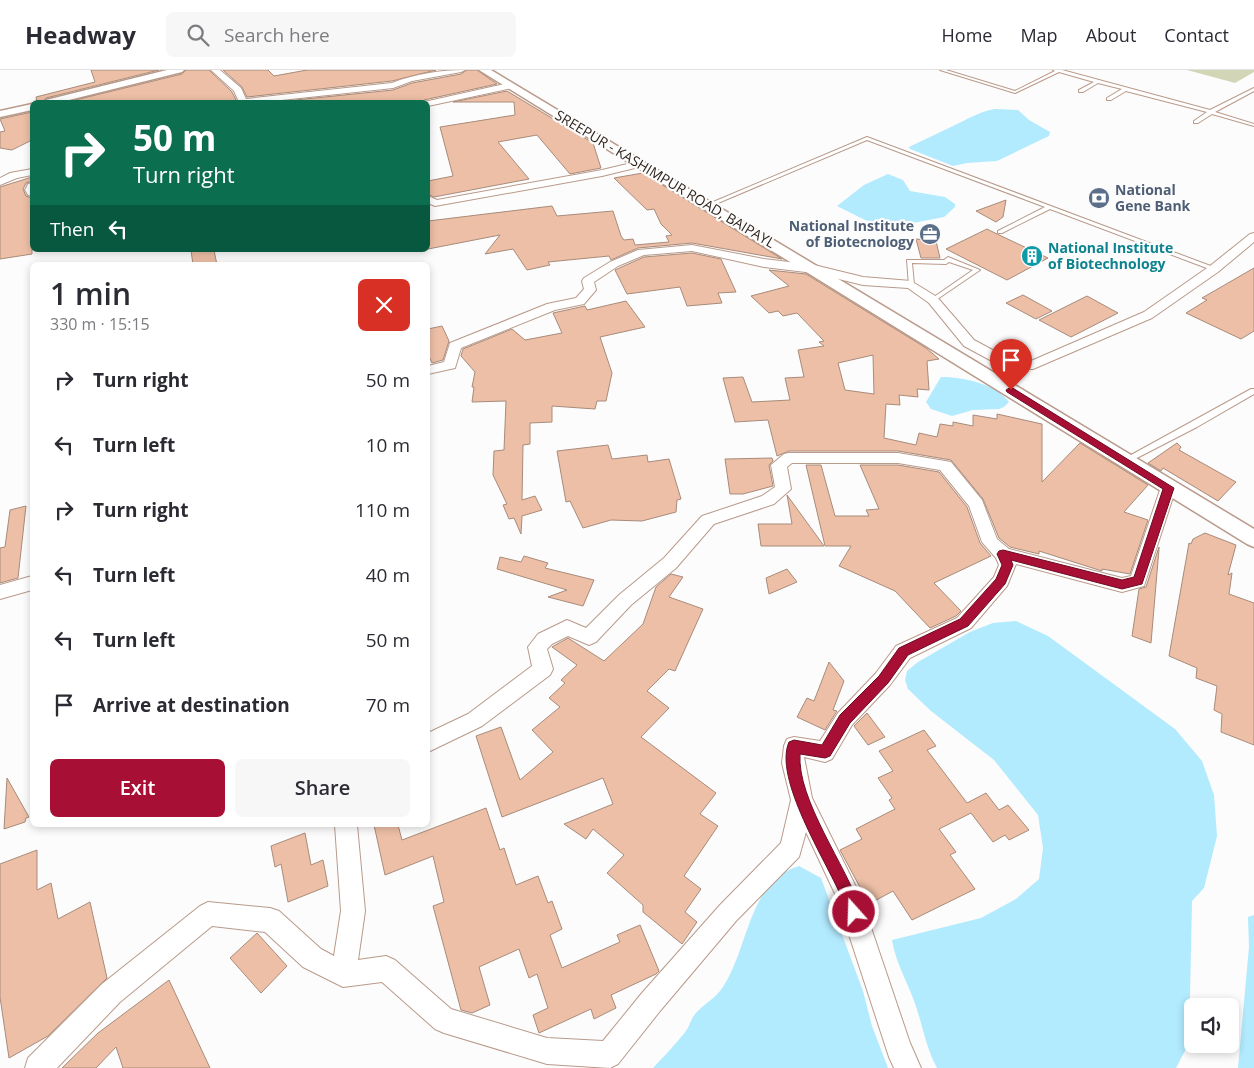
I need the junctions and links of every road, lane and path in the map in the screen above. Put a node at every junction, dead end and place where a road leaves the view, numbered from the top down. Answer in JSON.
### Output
{"nodes":[{"id":1,"x":179,"y":70,"type":"edge"},
{"id":2,"x":215,"y":70,"type":"edge"},
{"id":3,"x":461,"y":70,"type":"edge"},
{"id":4,"x":484,"y":70,"type":"edge"},
{"id":5,"x":942,"y":70,"type":"edge"},
{"id":6,"x":1058,"y":70,"type":"edge"},
{"id":7,"x":1097,"y":82,"type":"junction"},
{"id":8,"x":509,"y":86,"type":"junction"},
{"id":9,"x":1126,"y":89,"type":"junction"},
{"id":10,"x":1254,"y":89,"type":"edge"},
{"id":11,"x":1081,"y":92,"type":"dead end"},
{"id":12,"x":1109,"y":99,"type":"dead end"},
{"id":13,"x":58,"y":100,"type":"edge"},
{"id":14,"x":242,"y":100,"type":"edge"},
{"id":15,"x":261,"y":100,"type":"edge"},
{"id":16,"x":430,"y":103,"type":"edge"},
{"id":17,"x":30,"y":107,"type":"edge"},
{"id":18,"x":1212,"y":112,"type":"junction"},
{"id":19,"x":0,"y":114,"type":"edge"},
{"id":20,"x":1196,"y":122,"type":"dead end"},
{"id":21,"x":1254,"y":125,"type":"edge"},
{"id":22,"x":640,"y":164,"type":"junction"},
{"id":23,"x":6,"y":168,"type":"dead end"},
{"id":24,"x":30,"y":171,"type":"edge"},
{"id":25,"x":30,"y":171,"type":"edge"},
{"id":26,"x":0,"y":182,"type":"edge"},
{"id":27,"x":430,"y":200,"type":"edge"},
{"id":28,"x":709,"y":204,"type":"junction"},
{"id":29,"x":1050,"y":207,"type":"junction"},
{"id":30,"x":1000,"y":232,"type":"dead end"},
{"id":31,"x":1251,"y":242,"type":"edge"},
{"id":32,"x":814,"y":269,"type":"junction"},
{"id":33,"x":1214,"y":269,"type":"junction"},
{"id":34,"x":910,"y":285,"type":"junction"},
{"id":35,"x":933,"y":300,"type":"junction"},
{"id":36,"x":430,"y":370,"type":"edge"},
{"id":37,"x":1254,"y":391,"type":"edge"},
{"id":38,"x":1126,"y":460,"type":"junction"},
{"id":39,"x":1168,"y":488,"type":"junction"},
{"id":40,"x":1254,"y":539,"type":"edge"},
{"id":41,"x":1003,"y":554,"type":"junction"},
{"id":42,"x":30,"y":584,"type":"edge"},
{"id":43,"x":0,"y":592,"type":"edge"},
{"id":44,"x":430,"y":742,"type":"edge"},
{"id":45,"x":802,"y":800,"type":"junction"},
{"id":46,"x":346,"y":827,"type":"edge"},
{"id":47,"x":343,"y":974,"type":"junction"},
{"id":48,"x":38,"y":1068,"type":"edge"},
{"id":49,"x":908,"y":1068,"type":"edge"}],
"edges":[{"from":1,"to":13,"type":"street"},
{"from":2,"to":14,"type":"street"},
{"from":3,"to":15,"type":"street"},
{"from":4,"to":8,"type":"street","name":"SREEPUR - KASHIMPUR ROAD, BAIPAYL"},
{"from":5,"to":6,"type":"lane"},
{"from":6,"to":7,"type":"lane"},
{"from":7,"to":9,"type":"lane"},
{"from":7,"to":11,"type":"lane"},
{"from":8,"to":16,"type":"street"},
{"from":8,"to":22,"type":"street","name":"SREEPUR - KASHIMPUR ROAD, BAIPAYL"},
{"from":9,"to":12,"type":"lane"},
{"from":9,"to":18,"type":"lane"},
{"from":10,"to":18,"type":"lane"},
{"from":17,"to":19,"type":"street"},
{"from":18,"to":20,"type":"lane"},
{"from":18,"to":21,"type":"lane"},
{"from":22,"to":27,"type":"street"},
{"from":22,"to":28,"type":"street","name":"SREEPUR - KASHIMPUR ROAD, BAIPAYL"},
{"from":23,"to":24,"type":"street"},
{"from":25,"to":26,"type":"street"},
{"from":28,"to":29,"type":"lane"},
{"from":28,"to":32,"type":"street","name":"SREEPUR - KASHIMPUR ROAD, BAIPAYL"},
{"from":29,"to":30,"type":"lane"},
{"from":29,"to":33,"type":"lane"},
{"from":31,"to":33,"type":"street"},
{"from":32,"to":34,"type":"street"},
{"from":32,"to":36,"type":"street"},
{"from":32,"to":38,"type":"street","name":"SREEPUR - KASHIMPUR ROAD, BAIPAYL"},
{"from":33,"to":35,"type":"street"},
{"from":34,"to":35,"type":"street"},
{"from":34,"to":35,"type":"lane"},
{"from":37,"to":38,"type":"lane"},
{"from":38,"to":39,"type":"street","name":"SREEPUR - KASHIMPUR ROAD, BAIPAYL"},
{"from":39,"to":40,"type":"street","name":"SREEPUR - KASHIMPUR ROAD, BAIPAYL"},
{"from":39,"to":41,"type":"street"},
{"from":41,"to":44,"type":"street"},
{"from":41,"to":45,"type":"street"},
{"from":42,"to":43,"type":"street"},
{"from":45,"to":47,"type":"street"},
{"from":45,"to":49,"type":"street"},
{"from":46,"to":47,"type":"street"},
{"from":47,"to":48,"type":"street"}]}
